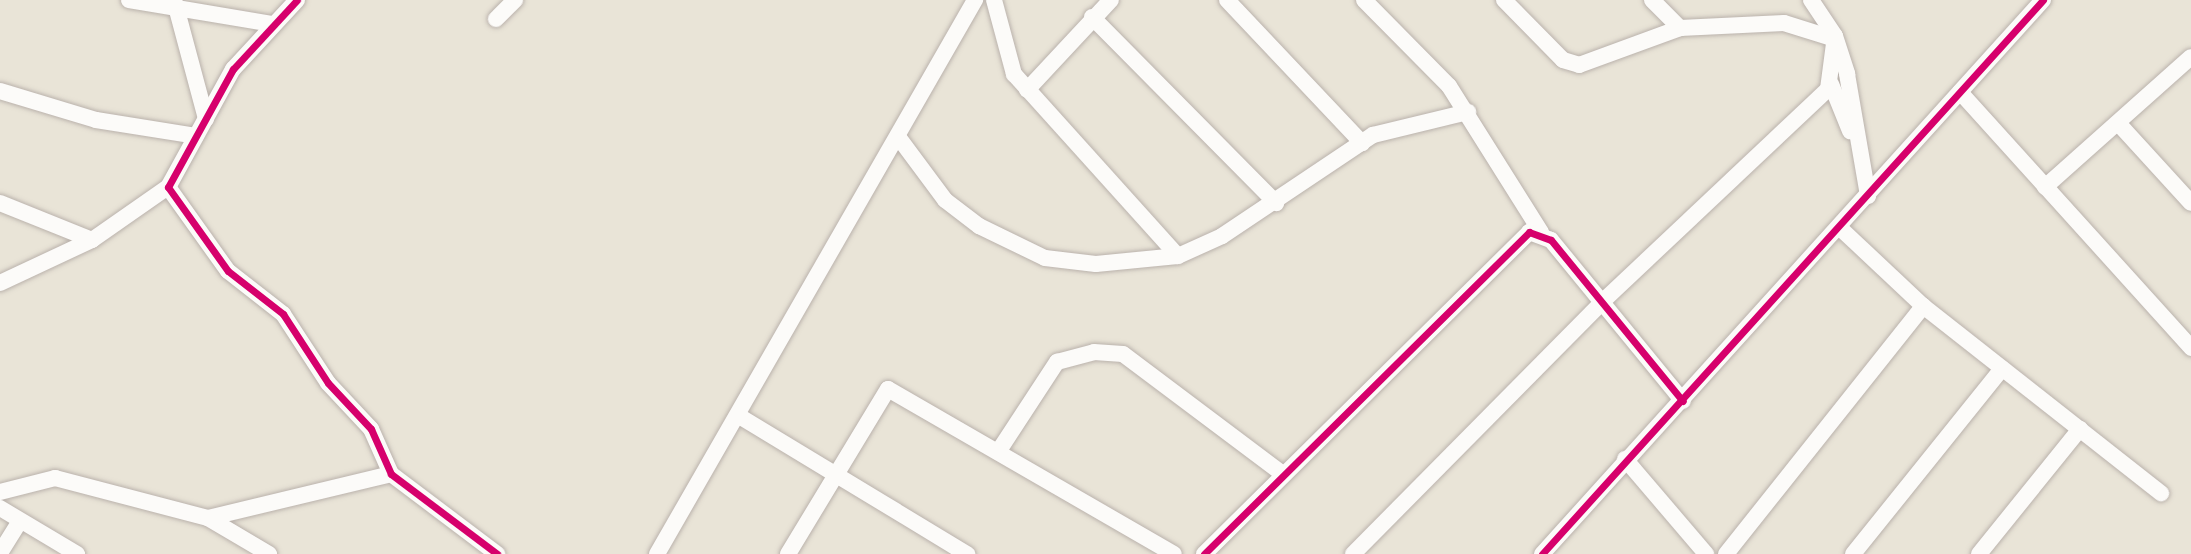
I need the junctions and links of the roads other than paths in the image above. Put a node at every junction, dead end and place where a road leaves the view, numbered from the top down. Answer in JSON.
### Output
{"nodes":[{"id":1,"x":129,"y":0,"type":"edge"},
{"id":2,"x":298,"y":0,"type":"edge"},
{"id":3,"x":515,"y":0,"type":"edge"},
{"id":4,"x":975,"y":0,"type":"edge"},
{"id":5,"x":994,"y":0,"type":"edge"},
{"id":6,"x":1111,"y":0,"type":"edge"},
{"id":7,"x":1227,"y":0,"type":"edge"},
{"id":8,"x":1364,"y":0,"type":"edge"},
{"id":9,"x":1504,"y":0,"type":"edge"},
{"id":10,"x":1652,"y":0,"type":"edge"},
{"id":11,"x":2043,"y":0,"type":"edge"},
{"id":12,"x":1815,"y":2,"type":"edge"},
{"id":13,"x":175,"y":5,"type":"edge"},
{"id":14,"x":1093,"y":18,"type":"junction"},
{"id":15,"x":496,"y":19,"type":"dead end"},
{"id":16,"x":273,"y":24,"type":"junction"},
{"id":17,"x":1680,"y":27,"type":"junction"},
{"id":18,"x":1835,"y":38,"type":"junction"},
{"id":19,"x":2191,"y":57,"type":"edge"},
{"id":20,"x":1831,"y":84,"type":"junction"},
{"id":21,"x":1027,"y":90,"type":"junction"},
{"id":22,"x":0,"y":91,"type":"edge"},
{"id":23,"x":1960,"y":92,"type":"junction"},
{"id":24,"x":1468,"y":112,"type":"junction"},
{"id":25,"x":206,"y":119,"type":"junction"},
{"id":26,"x":2118,"y":123,"type":"junction"},
{"id":27,"x":196,"y":136,"type":"junction"},
{"id":28,"x":1853,"y":136,"type":"junction"},
{"id":29,"x":899,"y":138,"type":"junction"},
{"id":30,"x":1362,"y":143,"type":"junction"},
{"id":31,"x":2191,"y":178,"type":"edge"},
{"id":32,"x":168,"y":187,"type":"junction"},
{"id":33,"x":2045,"y":187,"type":"junction"},
{"id":34,"x":2179,"y":190,"type":"junction"},
{"id":35,"x":1868,"y":196,"type":"junction"},
{"id":36,"x":0,"y":203,"type":"edge"},
{"id":37,"x":1276,"y":203,"type":"junction"},
{"id":38,"x":2191,"y":203,"type":"edge"},
{"id":39,"x":1840,"y":228,"type":"junction"},
{"id":40,"x":1541,"y":232,"type":"junction"},
{"id":41,"x":92,"y":240,"type":"junction"},
{"id":42,"x":1178,"y":256,"type":"junction"},
{"id":43,"x":0,"y":283,"type":"edge"},
{"id":44,"x":1601,"y":303,"type":"junction"},
{"id":45,"x":1923,"y":306,"type":"junction"},
{"id":46,"x":2191,"y":348,"type":"edge"},
{"id":47,"x":2002,"y":369,"type":"junction"},
{"id":48,"x":1683,"y":401,"type":"junction"},
{"id":49,"x":739,"y":416,"type":"junction"},
{"id":50,"x":2080,"y":429,"type":"junction"},
{"id":51,"x":998,"y":452,"type":"junction"},
{"id":52,"x":1625,"y":459,"type":"junction"},
{"id":53,"x":391,"y":474,"type":"junction"},
{"id":54,"x":1283,"y":474,"type":"junction"},
{"id":55,"x":835,"y":475,"type":"junction"},
{"id":56,"x":0,"y":492,"type":"edge"},
{"id":57,"x":2161,"y":493,"type":"dead end"},
{"id":58,"x":0,"y":508,"type":"edge"},
{"id":59,"x":208,"y":518,"type":"junction"},
{"id":60,"x":20,"y":521,"type":"junction"},
{"id":61,"x":486,"y":551,"type":"edge"},
{"id":62,"x":0,"y":553,"type":"edge"},
{"id":63,"x":77,"y":554,"type":"edge"},
{"id":64,"x":269,"y":554,"type":"edge"},
{"id":65,"x":657,"y":554,"type":"edge"},
{"id":66,"x":788,"y":554,"type":"edge"},
{"id":67,"x":967,"y":554,"type":"edge"},
{"id":68,"x":1174,"y":554,"type":"edge"},
{"id":69,"x":1204,"y":554,"type":"edge"},
{"id":70,"x":1353,"y":554,"type":"edge"},
{"id":71,"x":1542,"y":554,"type":"edge"},
{"id":72,"x":1706,"y":554,"type":"edge"},
{"id":73,"x":1726,"y":554,"type":"edge"},
{"id":74,"x":1853,"y":554,"type":"edge"},
{"id":75,"x":1979,"y":554,"type":"edge"}],
"edges":[{"from":1,"to":13,"type":"street"},
{"from":2,"to":16,"type":"street"},
{"from":3,"to":15,"type":"street"},
{"from":4,"to":29,"type":"street"},
{"from":5,"to":21,"type":"street"},
{"from":6,"to":14,"type":"street"},
{"from":7,"to":30,"type":"street"},
{"from":8,"to":24,"type":"street"},
{"from":9,"to":17,"type":"street"},
{"from":10,"to":17,"type":"street"},
{"from":11,"to":23,"type":"street"},
{"from":12,"to":18,"type":"street"},
{"from":13,"to":16,"type":"street"},
{"from":13,"to":25,"type":"street"},
{"from":14,"to":21,"type":"street"},
{"from":14,"to":37,"type":"street"},
{"from":16,"to":25,"type":"street"},
{"from":17,"to":18,"type":"street"},
{"from":18,"to":20,"type":"street"},
{"from":18,"to":28,"type":"street"},
{"from":19,"to":26,"type":"street"},
{"from":20,"to":28,"type":"street"},
{"from":20,"to":44,"type":"street"},
{"from":21,"to":42,"type":"street"},
{"from":22,"to":27,"type":"street"},
{"from":23,"to":33,"type":"street"},
{"from":23,"to":35,"type":"street"},
{"from":24,"to":30,"type":"street"},
{"from":24,"to":40,"type":"street"},
{"from":25,"to":27,"type":"street"},
{"from":26,"to":33,"type":"street"},
{"from":26,"to":34,"type":"street"},
{"from":27,"to":32,"type":"street"},
{"from":28,"to":35,"type":"street"},
{"from":29,"to":42,"type":"street"},
{"from":29,"to":49,"type":"street"},
{"from":30,"to":37,"type":"street"},
{"from":31,"to":34,"type":"street"},
{"from":32,"to":41,"type":"street"},
{"from":32,"to":53,"type":"street"},
{"from":33,"to":46,"type":"street"},
{"from":34,"to":38,"type":"street"},
{"from":35,"to":39,"type":"street"},
{"from":36,"to":41,"type":"street"},
{"from":37,"to":42,"type":"street"},
{"from":39,"to":45,"type":"street"},
{"from":39,"to":48,"type":"street"},
{"from":40,"to":44,"type":"street"},
{"from":40,"to":54,"type":"street"},
{"from":41,"to":43,"type":"street"},
{"from":44,"to":48,"type":"street"},
{"from":44,"to":70,"type":"street"},
{"from":45,"to":47,"type":"street"},
{"from":45,"to":73,"type":"street"},
{"from":47,"to":50,"type":"street"},
{"from":47,"to":74,"type":"street"},
{"from":48,"to":52,"type":"street"},
{"from":49,"to":55,"type":"street"},
{"from":49,"to":65,"type":"street"},
{"from":50,"to":57,"type":"street"},
{"from":50,"to":75,"type":"street"},
{"from":51,"to":54,"type":"street"},
{"from":51,"to":55,"type":"street"},
{"from":51,"to":68,"type":"street"},
{"from":52,"to":71,"type":"street"},
{"from":52,"to":72,"type":"street"},
{"from":53,"to":59,"type":"street"},
{"from":53,"to":61,"type":"street"},
{"from":54,"to":69,"type":"street"},
{"from":55,"to":66,"type":"street"},
{"from":55,"to":67,"type":"street"},
{"from":56,"to":59,"type":"street"},
{"from":58,"to":60,"type":"street"},
{"from":59,"to":64,"type":"street"},
{"from":60,"to":62,"type":"street"},
{"from":60,"to":63,"type":"street"}]}
